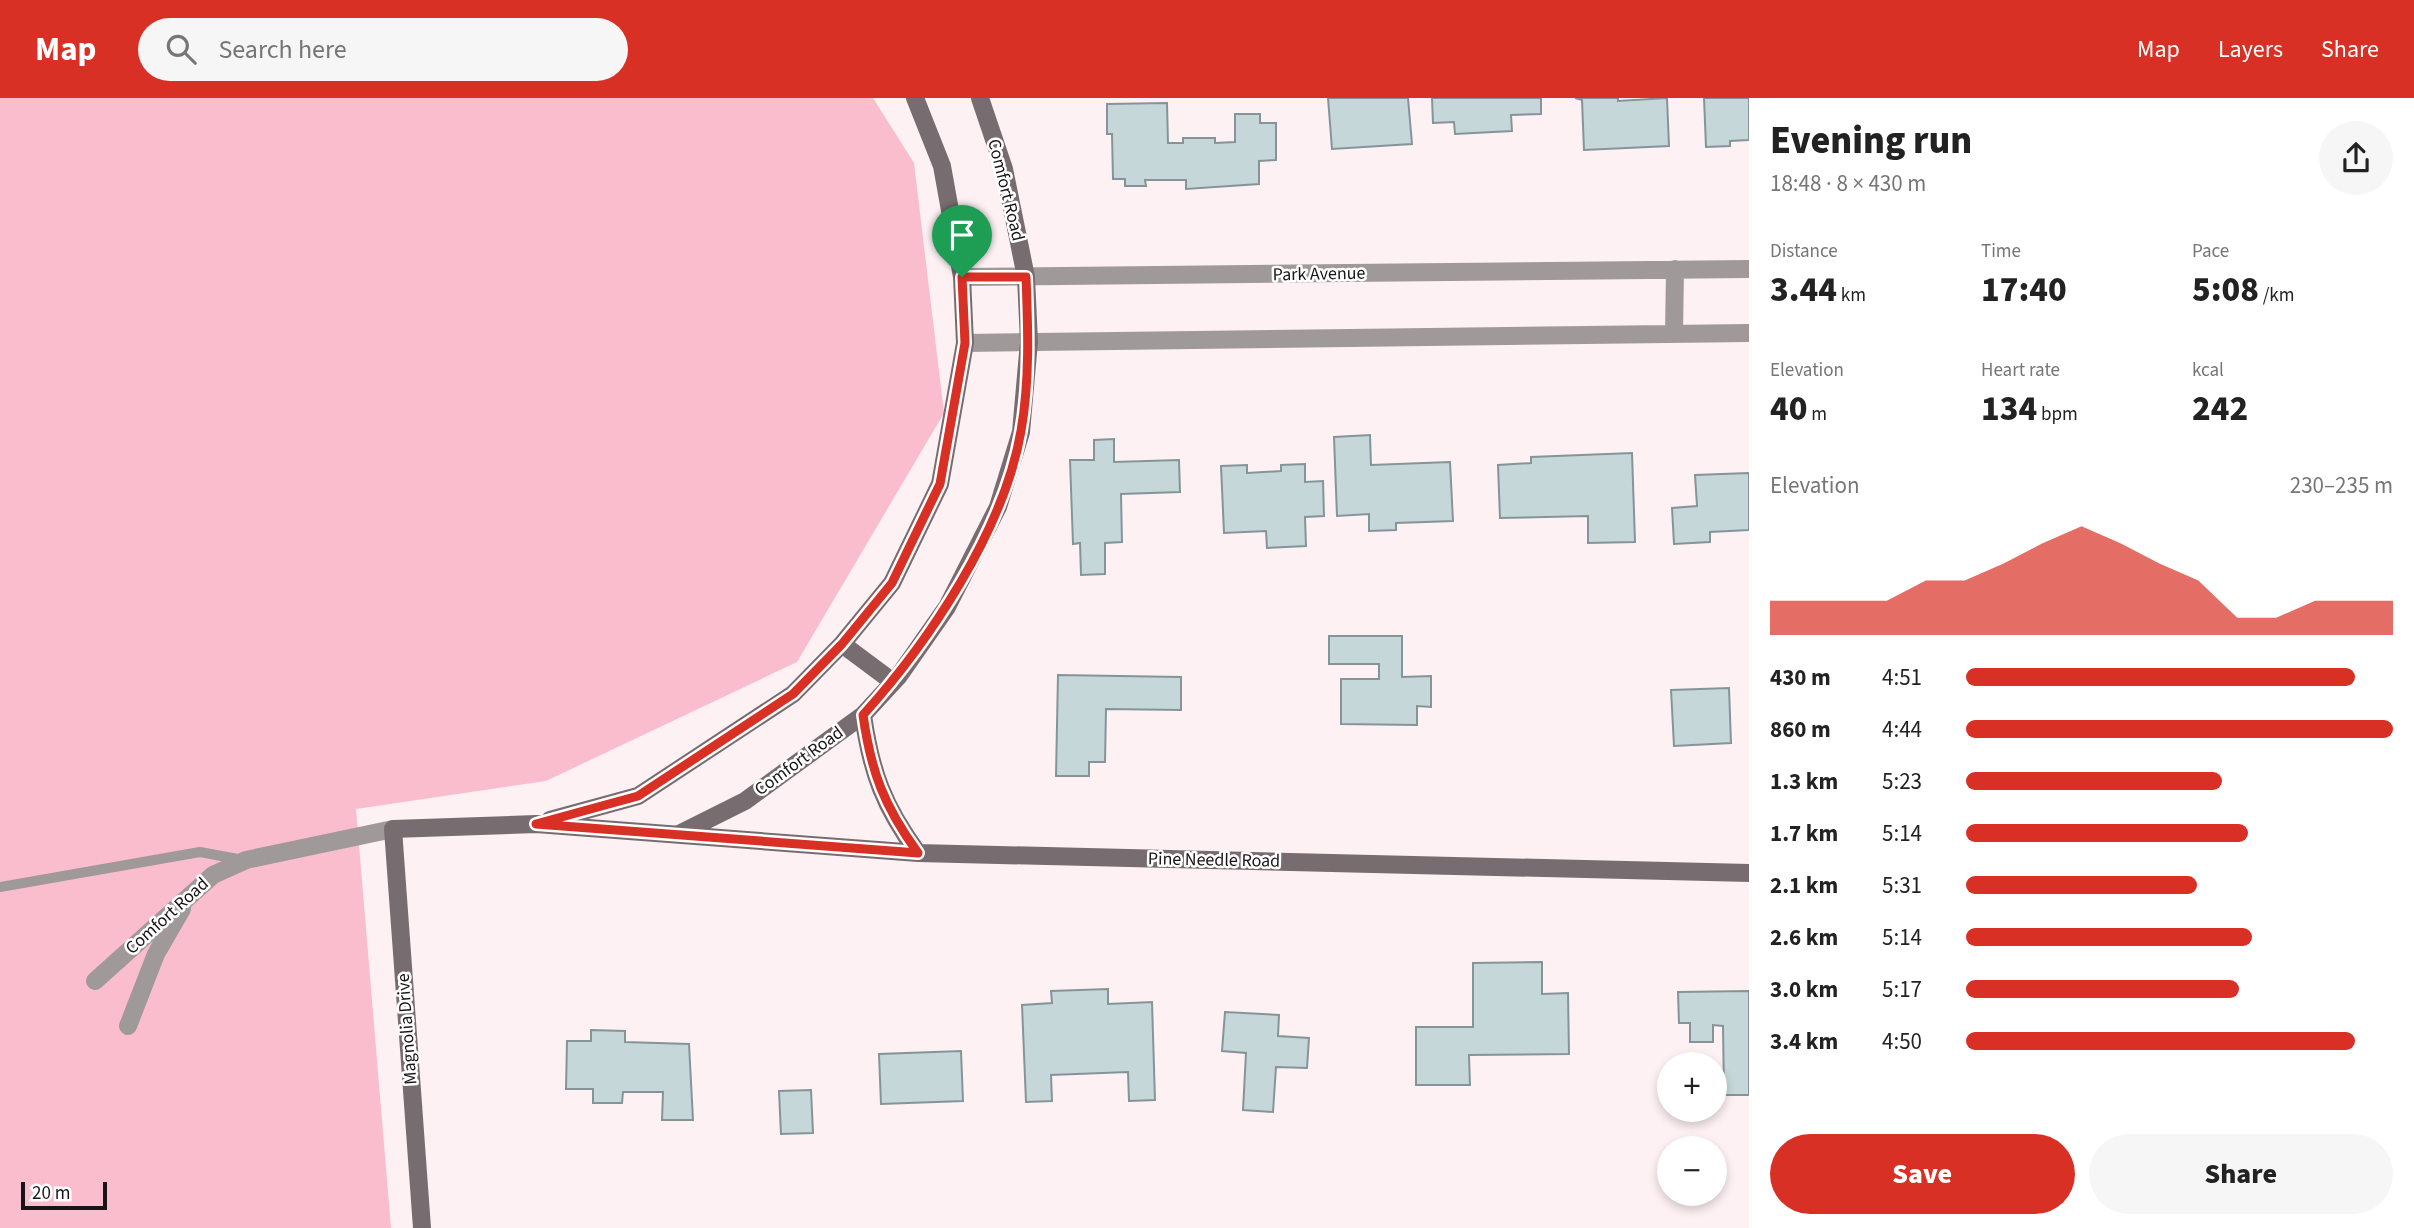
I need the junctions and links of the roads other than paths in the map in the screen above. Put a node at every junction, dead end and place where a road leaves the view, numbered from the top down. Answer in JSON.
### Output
{"nodes":[{"id":1,"x":915,"y":98,"type":"edge"},
{"id":2,"x":980,"y":98,"type":"edge"},
{"id":3,"x":1675,"y":269,"type":"junction"},
{"id":4,"x":1749,"y":269,"type":"edge"},
{"id":5,"x":962,"y":277,"type":"junction"},
{"id":6,"x":1026,"y":277,"type":"junction"},
{"id":7,"x":1749,"y":333,"type":"edge"},
{"id":8,"x":1674,"y":334,"type":"junction"},
{"id":9,"x":1029,"y":342,"type":"junction"},
{"id":10,"x":965,"y":343,"type":"junction"},
{"id":11,"x":842,"y":644,"type":"junction"},
{"id":12,"x":893,"y":682,"type":"junction"},
{"id":13,"x":863,"y":715,"type":"junction"},
{"id":14,"x":536,"y":824,"type":"junction"},
{"id":15,"x":393,"y":829,"type":"junction"},
{"id":16,"x":679,"y":834,"type":"junction"},
{"id":17,"x":918,"y":853,"type":"junction"},
{"id":18,"x":246,"y":860,"type":"junction"},
{"id":19,"x":1749,"y":873,"type":"edge"},
{"id":20,"x":0,"y":887,"type":"edge"},
{"id":21,"x":192,"y":891,"type":"junction"},
{"id":22,"x":94,"y":981,"type":"dead end"},
{"id":23,"x":128,"y":1026,"type":"dead end"},
{"id":24,"x":422,"y":1228,"type":"edge"}],
"edges":[{"from":1,"to":5,"type":"street","name":"Comfort Road"},
{"from":2,"to":6,"type":"street","name":"Comfort Road"},
{"from":3,"to":4,"type":"street","name":"Park Avenue"},
{"from":3,"to":6,"type":"street","name":"Park Avenue"},
{"from":3,"to":8,"type":"street"},
{"from":5,"to":6,"type":"street","name":"Park Avenue"},
{"from":5,"to":10,"type":"street","name":"Comfort Road"},
{"from":6,"to":9,"type":"street","name":"Comfort Road"},
{"from":7,"to":8,"type":"street"},
{"from":8,"to":9,"type":"street"},
{"from":9,"to":10,"type":"street"},
{"from":9,"to":12,"type":"street","name":"Comfort Road"},
{"from":10,"to":11,"type":"street","name":"Comfort Road"},
{"from":11,"to":12,"type":"street"},
{"from":11,"to":14,"type":"street","name":"Comfort Road"},
{"from":12,"to":13,"type":"street","name":"Comfort Road"},
{"from":13,"to":16,"type":"street","name":"Comfort Road"},
{"from":13,"to":17,"type":"street"},
{"from":14,"to":15,"type":"street","name":"Comfort Road"},
{"from":14,"to":16,"type":"street","name":"Comfort Road"},
{"from":15,"to":18,"type":"street","name":"Comfort Road"},
{"from":15,"to":24,"type":"street","name":"Magnolia Drive"},
{"from":16,"to":17,"type":"street","name":"Pine Needle Road"},
{"from":17,"to":19,"type":"street","name":"Pine Needle Road"},
{"from":18,"to":20,"type":"lane"},
{"from":18,"to":21,"type":"street","name":"Comfort Road"},
{"from":21,"to":22,"type":"street","name":"Comfort Road"},
{"from":21,"to":23,"type":"street"}]}
